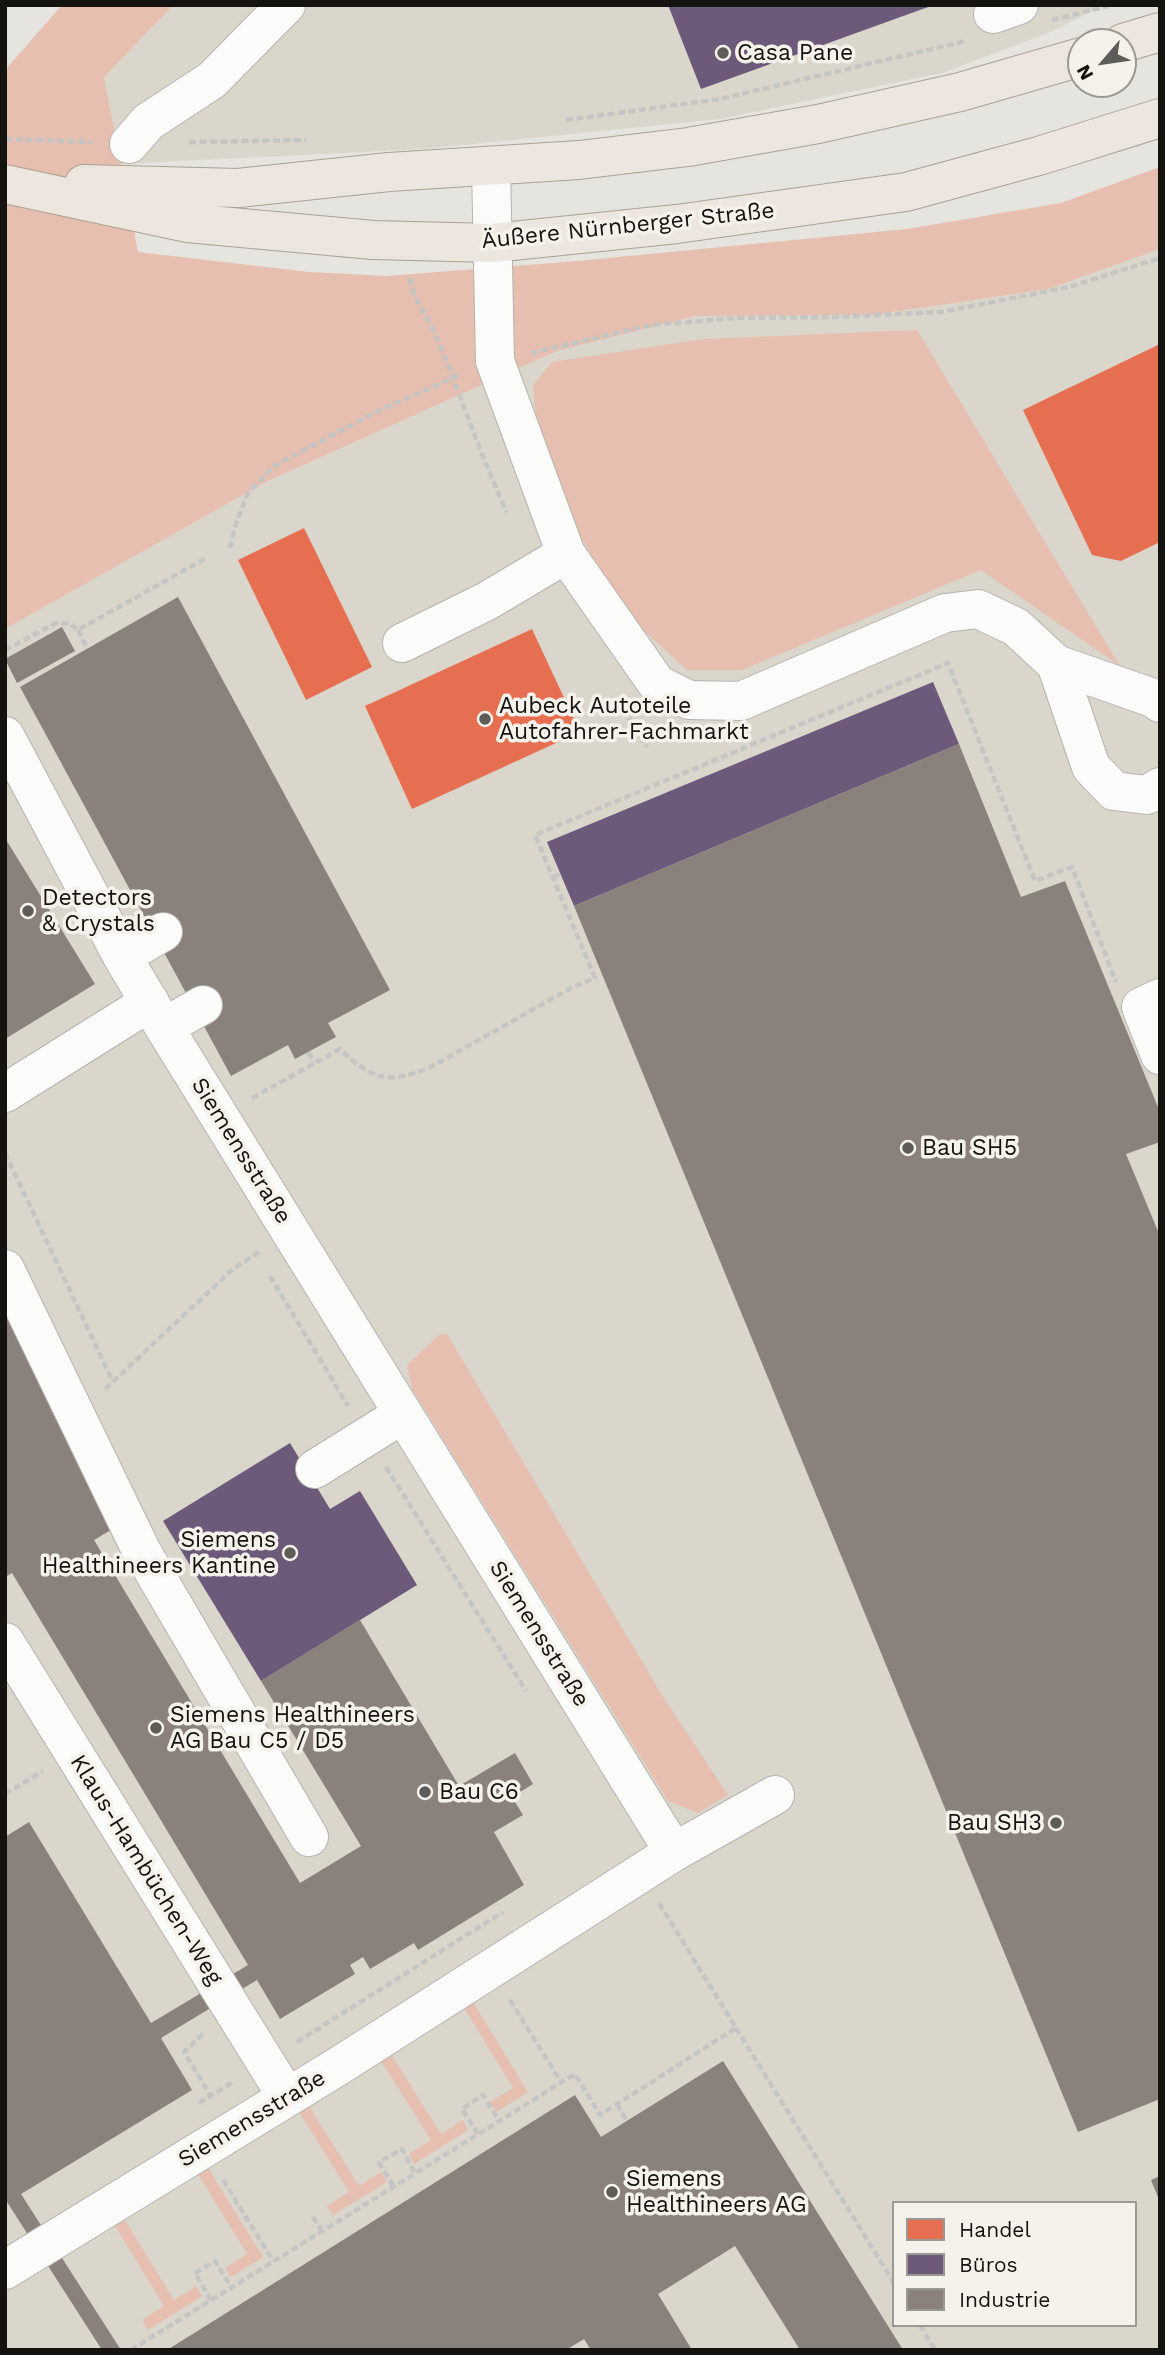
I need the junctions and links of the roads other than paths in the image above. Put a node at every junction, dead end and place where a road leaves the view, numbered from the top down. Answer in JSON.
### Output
{"nodes":[{"id":1,"x":286,"y":5,"type":"edge"},
{"id":2,"x":1160,"y":32,"type":"edge"},
{"id":3,"x":1137,"y":39,"type":"edge"},
{"id":4,"x":1067,"y":61,"type":"edge"},
{"id":5,"x":1160,"y":118,"type":"edge"},
{"id":6,"x":129,"y":144,"type":"road end"},
{"id":7,"x":491,"y":166,"type":"junction"},
{"id":8,"x":5,"y":183,"type":"edge"},
{"id":9,"x":493,"y":243,"type":"junction"},
{"id":10,"x":566,"y":554,"type":"junction"},
{"id":11,"x":402,"y":643,"type":"dead end"},
{"id":12,"x":1056,"y":664,"type":"junction"},
{"id":13,"x":1157,"y":697,"type":"edge"},
{"id":14,"x":5,"y":736,"type":"edge"},
{"id":15,"x":1155,"y":800,"type":"edge"},
{"id":16,"x":163,"y":932,"type":"dead end"},
{"id":17,"x":122,"y":956,"type":"junction"},
{"id":18,"x":1150,"y":1003,"type":"edge"},
{"id":19,"x":203,"y":1005,"type":"dead end"},
{"id":20,"x":157,"y":1015,"type":"junction"},
{"id":21,"x":1160,"y":1055,"type":"edge"},
{"id":22,"x":5,"y":1093,"type":"edge"},
{"id":23,"x":5,"y":1269,"type":"edge"},
{"id":24,"x":403,"y":1414,"type":"junction"},
{"id":25,"x":315,"y":1469,"type":"dead end"},
{"id":26,"x":7,"y":1650,"type":"edge"},
{"id":27,"x":775,"y":1795,"type":"dead end"},
{"id":28,"x":309,"y":1837,"type":"dead end"},
{"id":29,"x":674,"y":1852,"type":"junction"},
{"id":30,"x":288,"y":2097,"type":"junction"},
{"id":31,"x":5,"y":2270,"type":"edge"}],
"edges":[{"from":1,"to":6,"type":"street"},
{"from":2,"to":3,"type":"main road"},
{"from":4,"to":7,"type":"main road","name":"Äußere Nürnberger Straße"},
{"from":5,"to":9,"type":"main road","name":"Äußere Nürnberger Straße"},
{"from":7,"to":8,"type":"main road","name":"Äußere Nürnberger Straße"},
{"from":7,"to":9,"type":"street"},
{"from":8,"to":9,"type":"main road","name":"Äußere Nürnberger Straße"},
{"from":9,"to":10,"type":"street"},
{"from":10,"to":11,"type":"street"},
{"from":10,"to":12,"type":"street"},
{"from":12,"to":13,"type":"street"},
{"from":12,"to":15,"type":"street"},
{"from":14,"to":17,"type":"street","name":"Siemensstraße"},
{"from":16,"to":17,"type":"street"},
{"from":17,"to":20,"type":"street","name":"Siemensstraße"},
{"from":18,"to":21,"type":"street"},
{"from":19,"to":20,"type":"street"},
{"from":20,"to":22,"type":"street"},
{"from":20,"to":24,"type":"street","name":"Siemensstraße"},
{"from":23,"to":28,"type":"street"},
{"from":24,"to":25,"type":"street"},
{"from":24,"to":29,"type":"street","name":"Siemensstraße"},
{"from":26,"to":30,"type":"street","name":"Klaus-Hambüchen-Weg"},
{"from":27,"to":29,"type":"street"},
{"from":29,"to":30,"type":"street","name":"Siemensstraße"},
{"from":30,"to":31,"type":"street","name":"Siemensstraße"}]}
